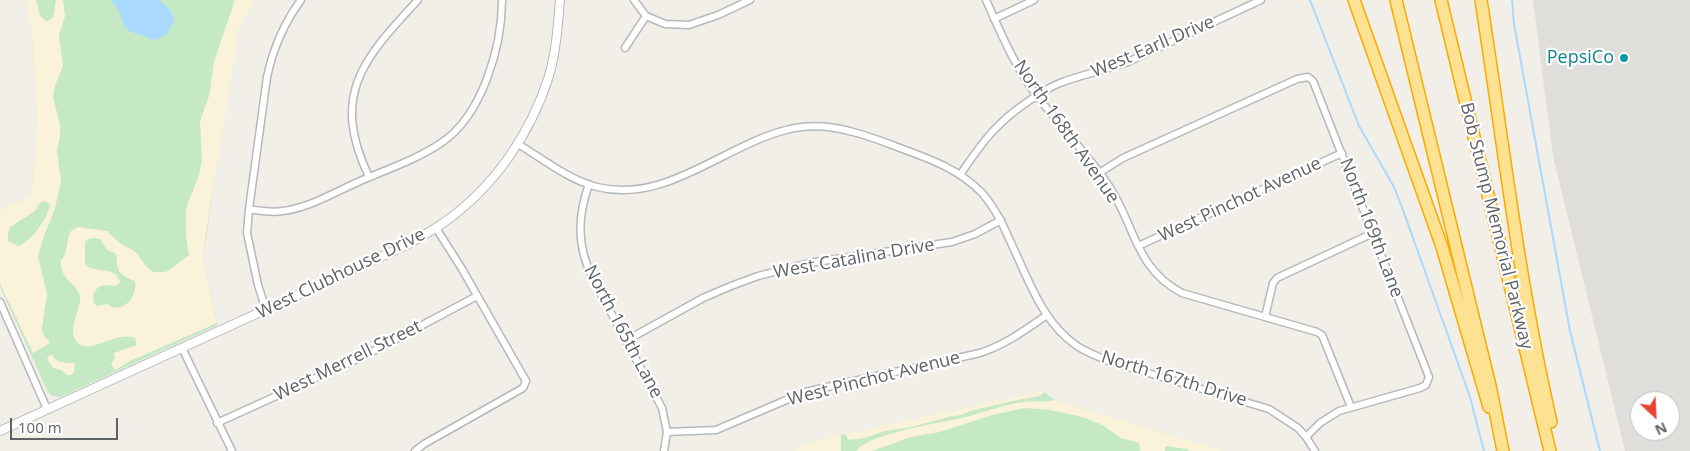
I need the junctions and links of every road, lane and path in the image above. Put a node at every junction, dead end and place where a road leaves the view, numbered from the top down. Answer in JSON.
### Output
{"nodes":[{"id":1,"x":301,"y":0,"type":"edge"},
{"id":2,"x":418,"y":0,"type":"edge"},
{"id":3,"x":502,"y":0,"type":"edge"},
{"id":4,"x":560,"y":0,"type":"edge"},
{"id":5,"x":634,"y":0,"type":"edge"},
{"id":6,"x":750,"y":0,"type":"edge"},
{"id":7,"x":986,"y":0,"type":"edge"},
{"id":8,"x":1034,"y":0,"type":"edge"},
{"id":9,"x":1261,"y":0,"type":"edge"},
{"id":10,"x":1354,"y":0,"type":"edge"},
{"id":11,"x":1396,"y":0,"type":"edge"},
{"id":12,"x":1441,"y":0,"type":"edge"},
{"id":13,"x":1481,"y":0,"type":"edge"},
{"id":14,"x":646,"y":16,"type":"junction"},
{"id":15,"x":994,"y":19,"type":"junction"},
{"id":16,"x":625,"y":48,"type":"dead end"},
{"id":17,"x":1037,"y":96,"type":"junction"},
{"id":18,"x":518,"y":144,"type":"junction"},
{"id":19,"x":1342,"y":153,"type":"junction"},
{"id":20,"x":1100,"y":173,"type":"junction"},
{"id":21,"x":960,"y":175,"type":"junction"},
{"id":22,"x":369,"y":177,"type":"junction"},
{"id":23,"x":589,"y":184,"type":"junction"},
{"id":24,"x":249,"y":209,"type":"junction"},
{"id":25,"x":1000,"y":220,"type":"junction"},
{"id":26,"x":436,"y":228,"type":"junction"},
{"id":27,"x":1373,"y":233,"type":"junction"},
{"id":28,"x":1138,"y":246,"type":"junction"},
{"id":29,"x":478,"y":296,"type":"junction"},
{"id":30,"x":0,"y":302,"type":"edge"},
{"id":31,"x":266,"y":310,"type":"junction"},
{"id":32,"x":1047,"y":315,"type":"junction"},
{"id":33,"x":1265,"y":317,"type":"junction"},
{"id":34,"x":627,"y":340,"type":"junction"},
{"id":35,"x":182,"y":348,"type":"junction"},
{"id":36,"x":1351,"y":407,"type":"junction"},
{"id":37,"x":48,"y":409,"type":"junction"},
{"id":38,"x":217,"y":423,"type":"junction"},
{"id":39,"x":0,"y":431,"type":"edge"},
{"id":40,"x":667,"y":432,"type":"junction"},
{"id":41,"x":1306,"y":437,"type":"junction"},
{"id":42,"x":1500,"y":437,"type":"junction"},
{"id":43,"x":232,"y":451,"type":"edge"},
{"id":44,"x":415,"y":451,"type":"edge"},
{"id":45,"x":664,"y":451,"type":"edge"},
{"id":46,"x":1315,"y":451,"type":"edge"},
{"id":47,"x":1503,"y":451,"type":"edge"},
{"id":48,"x":1550,"y":451,"type":"edge"},
{"id":49,"x":1558,"y":451,"type":"edge"}],
"edges":[{"from":1,"to":24,"type":"street"},
{"from":2,"to":22,"type":"street"},
{"from":3,"to":22,"type":"street"},
{"from":4,"to":18,"type":"street","name":"West Clubhouse Drive"},
{"from":5,"to":14,"type":"street"},
{"from":6,"to":14,"type":"street"},
{"from":7,"to":15,"type":"street","name":"North 168th Avenue"},
{"from":8,"to":15,"type":"street"},
{"from":9,"to":17,"type":"street","name":"West Earll Drive"},
{"from":10,"to":42,"type":"highway"},
{"from":11,"to":42,"type":"highway"},
{"from":12,"to":48,"type":"highway","name":"Bob Stump Memorial Parkway"},
{"from":13,"to":49,"type":"highway"},
{"from":14,"to":16,"type":"street"},
{"from":15,"to":17,"type":"street","name":"North 168th Avenue"},
{"from":17,"to":20,"type":"street","name":"North 168th Avenue"},
{"from":17,"to":21,"type":"street","name":"West Earll Drive"},
{"from":18,"to":23,"type":"street"},
{"from":18,"to":26,"type":"street","name":"West Clubhouse Drive"},
{"from":19,"to":20,"type":"street","name":"North 169th Lane"},
{"from":19,"to":27,"type":"street","name":"North 169th Lane"},
{"from":19,"to":28,"type":"street","name":"West Pinchot Avenue"},
{"from":20,"to":28,"type":"street","name":"North 168th Avenue"},
{"from":21,"to":23,"type":"street"},
{"from":21,"to":25,"type":"street","name":"North 167th Drive"},
{"from":22,"to":24,"type":"street"},
{"from":23,"to":34,"type":"street","name":"North 165th Lane"},
{"from":24,"to":31,"type":"street"},
{"from":25,"to":32,"type":"street","name":"North 167th Drive"},
{"from":25,"to":34,"type":"street","name":"West Catalina Drive"},
{"from":26,"to":29,"type":"street"},
{"from":26,"to":31,"type":"street","name":"West Clubhouse Drive"},
{"from":27,"to":33,"type":"street"},
{"from":27,"to":36,"type":"street","name":"North 169th Lane"},
{"from":28,"to":33,"type":"street","name":"North 168th Avenue"},
{"from":29,"to":38,"type":"street","name":"West Merrell Street"},
{"from":29,"to":44,"type":"street"},
{"from":30,"to":37,"type":"street"},
{"from":31,"to":35,"type":"street","name":"West Clubhouse Drive"},
{"from":32,"to":40,"type":"street","name":"West Pinchot Avenue"},
{"from":32,"to":41,"type":"street","name":"North 167th Drive"},
{"from":33,"to":36,"type":"street","name":"North 168th Avenue"},
{"from":34,"to":40,"type":"street","name":"North 165th Lane"},
{"from":35,"to":37,"type":"street","name":"West Clubhouse Drive"},
{"from":35,"to":38,"type":"street"},
{"from":36,"to":41,"type":"street"},
{"from":37,"to":39,"type":"street","name":"West Clubhouse Drive"},
{"from":38,"to":43,"type":"street"},
{"from":40,"to":45,"type":"street","name":"North 165th Lane"},
{"from":41,"to":46,"type":"street","name":"North 167th Drive"},
{"from":42,"to":47,"type":"highway"}]}
